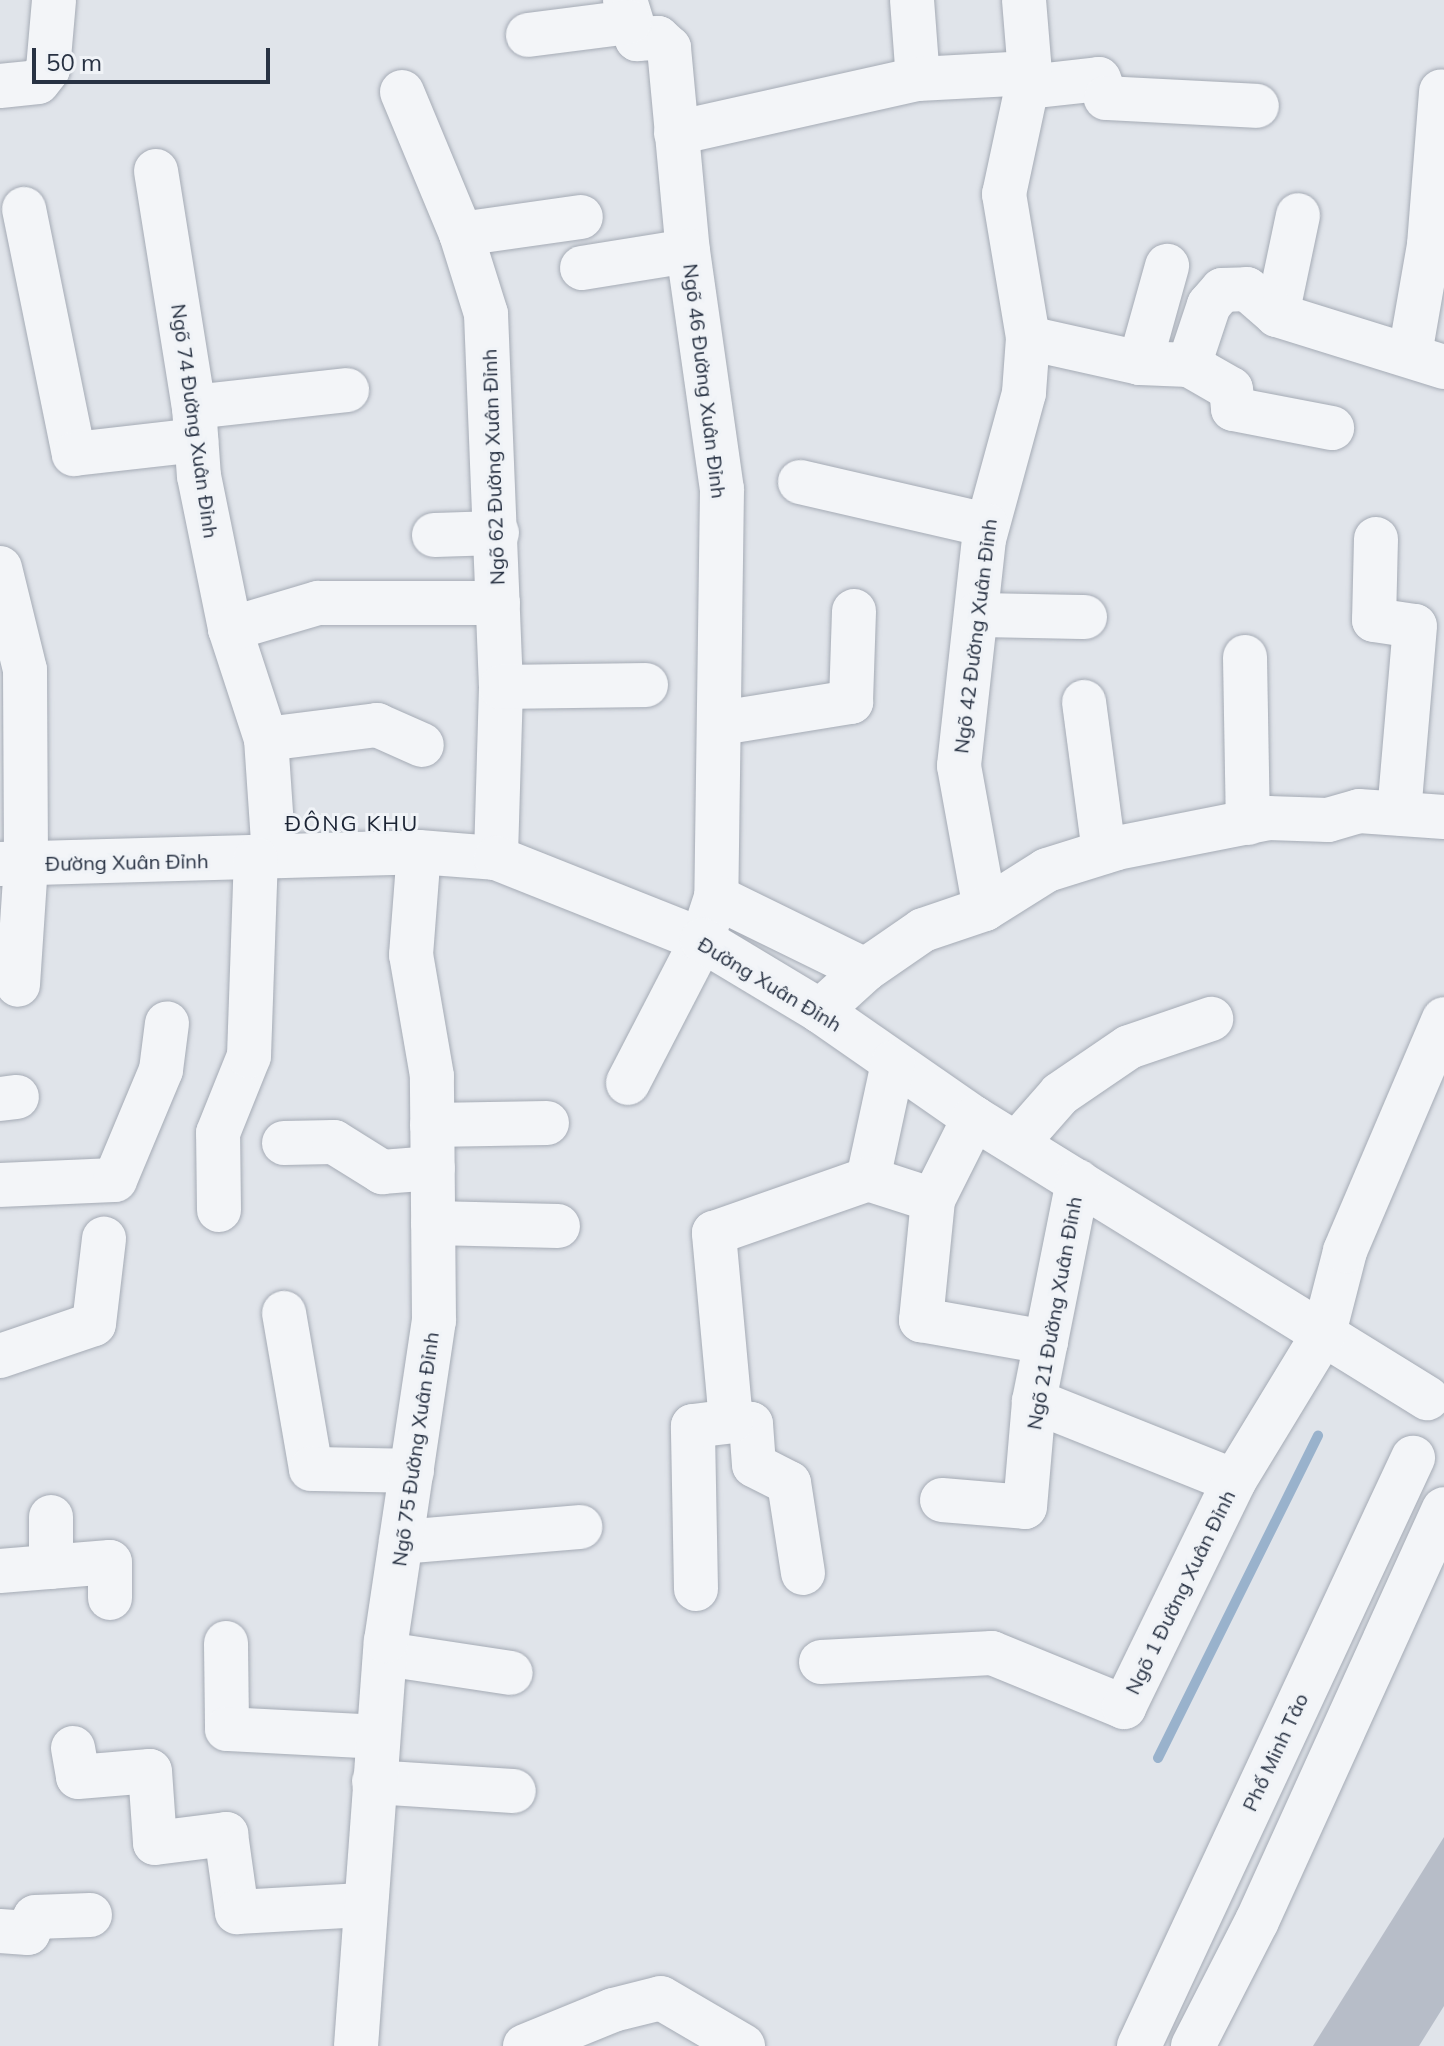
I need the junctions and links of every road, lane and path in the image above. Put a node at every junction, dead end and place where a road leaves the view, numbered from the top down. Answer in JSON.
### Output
{"nodes":[{"id":1,"x":54,"y":0,"type":"edge"},
{"id":2,"x":912,"y":0,"type":"edge"},
{"id":3,"x":1024,"y":0,"type":"edge"},
{"id":4,"x":630,"y":20,"type":"edge"},
{"id":5,"x":528,"y":35,"type":"dead end"},
{"id":6,"x":918,"y":79,"type":"junction"},
{"id":7,"x":1029,"y":81,"type":"junction"},
{"id":8,"x":0,"y":86,"type":"edge"},
{"id":9,"x":1441,"y":91,"type":"dead end"},
{"id":10,"x":402,"y":92,"type":"dead end"},
{"id":11,"x":1257,"y":106,"type":"dead end"},
{"id":12,"x":676,"y":133,"type":"junction"},
{"id":13,"x":156,"y":171,"type":"dead end"},
{"id":14,"x":24,"y":209,"type":"dead end"},
{"id":15,"x":1298,"y":215,"type":"dead end"},
{"id":16,"x":581,"y":217,"type":"dead end"},
{"id":17,"x":461,"y":234,"type":"junction"},
{"id":18,"x":688,"y":251,"type":"junction"},
{"id":19,"x":1167,"y":266,"type":"dead end"},
{"id":20,"x":582,"y":268,"type":"dead end"},
{"id":21,"x":1277,"y":315,"type":"junction"},
{"id":22,"x":1028,"y":338,"type":"junction"},
{"id":23,"x":1427,"y":360,"type":"edge"},
{"id":24,"x":1140,"y":363,"type":"junction"},
{"id":25,"x":1189,"y":365,"type":"junction"},
{"id":26,"x":347,"y":390,"type":"dead end"},
{"id":27,"x":195,"y":423,"type":"junction"},
{"id":28,"x":1332,"y":428,"type":"dead end"},
{"id":29,"x":800,"y":482,"type":"dead end"},
{"id":30,"x":986,"y":525,"type":"junction"},
{"id":31,"x":497,"y":533,"type":"junction"},
{"id":32,"x":434,"y":535,"type":"dead end"},
{"id":33,"x":1376,"y":539,"type":"dead end"},
{"id":34,"x":0,"y":568,"type":"edge"},
{"id":35,"x":498,"y":603,"type":"junction"},
{"id":36,"x":854,"y":611,"type":"dead end"},
{"id":37,"x":977,"y":615,"type":"junction"},
{"id":38,"x":1085,"y":617,"type":"dead end"},
{"id":39,"x":230,"y":629,"type":"junction"},
{"id":40,"x":1245,"y":657,"type":"dead end"},
{"id":41,"x":646,"y":685,"type":"dead end"},
{"id":42,"x":501,"y":687,"type":"junction"},
{"id":43,"x":1084,"y":702,"type":"dead end"},
{"id":44,"x":721,"y":723,"type":"junction"},
{"id":45,"x":266,"y":739,"type":"junction"},
{"id":46,"x":422,"y":745,"type":"dead end"},
{"id":47,"x":1399,"y":813,"type":"junction"},
{"id":48,"x":1444,"y":817,"type":"edge"},
{"id":49,"x":1248,"y":823,"type":"junction"},
{"id":50,"x":419,"y":852,"type":"junction"},
{"id":51,"x":1104,"y":852,"type":"junction"},
{"id":52,"x":265,"y":858,"type":"junction"},
{"id":53,"x":496,"y":858,"type":"junction"},
{"id":54,"x":13,"y":864,"type":"edge"},
{"id":55,"x":716,"y":897,"type":"junction"},
{"id":56,"x":985,"y":909,"type":"junction"},
{"id":57,"x":702,"y":940,"type":"junction"},
{"id":58,"x":865,"y":970,"type":"junction"},
{"id":59,"x":18,"y":985,"type":"dead end"},
{"id":60,"x":820,"y":1011,"type":"junction"},
{"id":61,"x":1211,"y":1019,"type":"dead end"},
{"id":62,"x":1444,"y":1019,"type":"edge"},
{"id":63,"x":167,"y":1023,"type":"dead end"},
{"id":64,"x":893,"y":1063,"type":"junction"},
{"id":65,"x":628,"y":1083,"type":"dead end"},
{"id":66,"x":974,"y":1118,"type":"junction"},
{"id":67,"x":547,"y":1123,"type":"dead end"},
{"id":68,"x":432,"y":1125,"type":"junction"},
{"id":69,"x":284,"y":1143,"type":"dead end"},
{"id":70,"x":1017,"y":1143,"type":"junction"},
{"id":71,"x":433,"y":1168,"type":"junction"},
{"id":72,"x":868,"y":1179,"type":"junction"},
{"id":73,"x":1078,"y":1181,"type":"junction"},
{"id":74,"x":0,"y":1185,"type":"edge"},
{"id":75,"x":933,"y":1200,"type":"junction"},
{"id":76,"x":219,"y":1210,"type":"dead end"},
{"id":77,"x":433,"y":1223,"type":"junction"},
{"id":78,"x":558,"y":1226,"type":"dead end"},
{"id":79,"x":104,"y":1239,"type":"dead end"},
{"id":80,"x":284,"y":1313,"type":"dead end"},
{"id":81,"x":1324,"y":1333,"type":"junction"},
{"id":82,"x":1046,"y":1342,"type":"junction"},
{"id":83,"x":0,"y":1356,"type":"edge"},
{"id":84,"x":1435,"y":1395,"type":"edge"},
{"id":85,"x":1034,"y":1401,"type":"junction"},
{"id":86,"x":731,"y":1421,"type":"junction"},
{"id":87,"x":1428,"y":1470,"type":"edge"},
{"id":88,"x":412,"y":1471,"type":"junction"},
{"id":89,"x":1234,"y":1481,"type":"junction"},
{"id":90,"x":942,"y":1500,"type":"dead end"},
{"id":91,"x":1444,"y":1509,"type":"edge"},
{"id":92,"x":51,"y":1517,"type":"dead end"},
{"id":93,"x":580,"y":1527,"type":"dead end"},
{"id":94,"x":401,"y":1542,"type":"junction"},
{"id":95,"x":51,"y":1567,"type":"junction"},
{"id":96,"x":0,"y":1571,"type":"edge"},
{"id":97,"x":803,"y":1573,"type":"dead end"},
{"id":98,"x":696,"y":1589,"type":"dead end"},
{"id":99,"x":110,"y":1598,"type":"dead end"},
{"id":100,"x":226,"y":1643,"type":"dead end"},
{"id":101,"x":386,"y":1654,"type":"junction"},
{"id":102,"x":821,"y":1662,"type":"dead end"},
{"id":103,"x":511,"y":1673,"type":"dead end"},
{"id":104,"x":378,"y":1737,"type":"junction"},
{"id":105,"x":73,"y":1748,"type":"dead end"},
{"id":106,"x":374,"y":1782,"type":"junction"},
{"id":107,"x":514,"y":1791,"type":"dead end"},
{"id":108,"x":363,"y":1905,"type":"junction"},
{"id":109,"x":90,"y":1915,"type":"dead end"},
{"id":110,"x":0,"y":1931,"type":"edge"},
{"id":111,"x":621,"y":2028,"type":"edge"},
{"id":112,"x":356,"y":2046,"type":"edge"},
{"id":113,"x":525,"y":2046,"type":"edge"},
{"id":114,"x":743,"y":2046,"type":"edge"},
{"id":115,"x":1139,"y":2046,"type":"edge"},
{"id":116,"x":1193,"y":2046,"type":"edge"}],
"edges":[{"from":1,"to":8,"type":"street"},
{"from":2,"to":6,"type":"street"},
{"from":3,"to":7,"type":"street","name":"Ngõ 42 Đường Xuân Đỉnh"},
{"from":4,"to":5,"type":"street"},
{"from":4,"to":12,"type":"street","name":"Ngõ 46 Đường Xuân Đỉnh"},
{"from":6,"to":7,"type":"street"},
{"from":6,"to":12,"type":"street"},
{"from":7,"to":11,"type":"street"},
{"from":7,"to":22,"type":"street","name":"Ngõ 42 Đường Xuân Đỉnh"},
{"from":9,"to":23,"type":"street"},
{"from":10,"to":17,"type":"street","name":"Ngõ 62 Đường Xuân Đỉnh"},
{"from":12,"to":18,"type":"street","name":"Ngõ 46 Đường Xuân Đỉnh"},
{"from":13,"to":27,"type":"street","name":"Ngõ 74 Đường Xuân Đỉnh"},
{"from":14,"to":27,"type":"street"},
{"from":15,"to":21,"type":"street"},
{"from":16,"to":17,"type":"street"},
{"from":17,"to":31,"type":"street","name":"Ngõ 62 Đường Xuân Đỉnh"},
{"from":18,"to":20,"type":"street"},
{"from":18,"to":44,"type":"street","name":"Ngõ 46 Đường Xuân Đỉnh"},
{"from":19,"to":24,"type":"street"},
{"from":21,"to":23,"type":"street"},
{"from":21,"to":25,"type":"street"},
{"from":22,"to":24,"type":"street"},
{"from":22,"to":30,"type":"street","name":"Ngõ 42 Đường Xuân Đỉnh"},
{"from":24,"to":25,"type":"street"},
{"from":25,"to":28,"type":"street"},
{"from":26,"to":27,"type":"street"},
{"from":27,"to":39,"type":"street","name":"Ngõ 74 Đường Xuân Đỉnh"},
{"from":29,"to":30,"type":"street"},
{"from":30,"to":37,"type":"street","name":"Ngõ 42 Đường Xuân Đỉnh"},
{"from":31,"to":32,"type":"street"},
{"from":31,"to":35,"type":"street","name":"Ngõ 62 Đường Xuân Đỉnh"},
{"from":33,"to":47,"type":"street"},
{"from":34,"to":54,"type":"street"},
{"from":35,"to":39,"type":"street"},
{"from":35,"to":42,"type":"street","name":"Ngõ 62 Đường Xuân Đỉnh"},
{"from":36,"to":44,"type":"street"},
{"from":37,"to":38,"type":"street"},
{"from":37,"to":56,"type":"street","name":"Ngõ 42 Đường Xuân Đỉnh"},
{"from":39,"to":45,"type":"street","name":"Ngõ 74 Đường Xuân Đỉnh"},
{"from":40,"to":49,"type":"street"},
{"from":41,"to":42,"type":"street"},
{"from":42,"to":53,"type":"street","name":"Ngõ 62 Đường Xuân Đỉnh"},
{"from":43,"to":51,"type":"street"},
{"from":44,"to":55,"type":"street","name":"Ngõ 46 Đường Xuân Đỉnh"},
{"from":45,"to":46,"type":"street"},
{"from":45,"to":52,"type":"street","name":"Ngõ 74 Đường Xuân Đỉnh"},
{"from":47,"to":48,"type":"street"},
{"from":47,"to":49,"type":"street"},
{"from":49,"to":51,"type":"street"},
{"from":50,"to":52,"type":"street","name":"Đường Xuân Đỉnh"},
{"from":50,"to":53,"type":"street","name":"Đường Xuân Đỉnh"},
{"from":50,"to":68,"type":"street","name":"Ngõ 75 Đường Xuân Đỉnh"},
{"from":51,"to":56,"type":"street"},
{"from":52,"to":54,"type":"street","name":"Đường Xuân Đỉnh"},
{"from":52,"to":76,"type":"street","name":"Ngõ 74 Đường Xuân Đỉnh"},
{"from":53,"to":57,"type":"street","name":"Đường Xuân Đỉnh"},
{"from":54,"to":59,"type":"street"},
{"from":55,"to":57,"type":"street","name":"Ngõ 46 Đường Xuân Đỉnh"},
{"from":55,"to":58,"type":"street"},
{"from":56,"to":58,"type":"street"},
{"from":57,"to":60,"type":"street","name":"Đường Xuân Đỉnh"},
{"from":57,"to":65,"type":"street","name":"Ngõ 46 Đường Xuân Đỉnh"},
{"from":58,"to":60,"type":"street"},
{"from":60,"to":64,"type":"street","name":"Đường Xuân Đỉnh"},
{"from":61,"to":70,"type":"street"},
{"from":62,"to":81,"type":"street","name":"Ngõ 1 Đường Xuân Đỉnh"},
{"from":63,"to":74,"type":"street"},
{"from":64,"to":66,"type":"street","name":"Đường Xuân Đỉnh"},
{"from":64,"to":72,"type":"street"},
{"from":66,"to":70,"type":"street","name":"Đường Xuân Đỉnh"},
{"from":66,"to":75,"type":"street"},
{"from":67,"to":68,"type":"street"},
{"from":68,"to":71,"type":"street","name":"Ngõ 75 Đường Xuân Đỉnh"},
{"from":69,"to":71,"type":"street"},
{"from":70,"to":73,"type":"street","name":"Đường Xuân Đỉnh"},
{"from":71,"to":77,"type":"street","name":"Ngõ 75 Đường Xuân Đỉnh"},
{"from":72,"to":75,"type":"street"},
{"from":72,"to":86,"type":"street"},
{"from":73,"to":81,"type":"street","name":"Đường Xuân Đỉnh"},
{"from":73,"to":82,"type":"street","name":"Ngõ 21 Đường Xuân Đỉnh"},
{"from":75,"to":82,"type":"street"},
{"from":77,"to":78,"type":"street"},
{"from":77,"to":88,"type":"street","name":"Ngõ 75 Đường Xuân Đỉnh"},
{"from":79,"to":83,"type":"street"},
{"from":80,"to":88,"type":"street"},
{"from":81,"to":84,"type":"street","name":"Đường Xuân Đỉnh"},
{"from":81,"to":89,"type":"street","name":"Ngõ 1 Đường Xuân Đỉnh"},
{"from":82,"to":85,"type":"street","name":"Ngõ 21 Đường Xuân Đỉnh"},
{"from":84,"to":87,"type":"street"},
{"from":85,"to":89,"type":"street"},
{"from":85,"to":90,"type":"street","name":"Ngõ 21 Đường Xuân Đỉnh"},
{"from":86,"to":97,"type":"street"},
{"from":86,"to":98,"type":"street"},
{"from":87,"to":115,"type":"street","name":"Phố Minh Tảo"},
{"from":88,"to":94,"type":"street","name":"Ngõ 75 Đường Xuân Đỉnh"},
{"from":89,"to":102,"type":"street","name":"Ngõ 1 Đường Xuân Đỉnh"},
{"from":91,"to":116,"type":"street"},
{"from":92,"to":95,"type":"street"},
{"from":93,"to":94,"type":"street"},
{"from":94,"to":101,"type":"street","name":"Ngõ 75 Đường Xuân Đỉnh"},
{"from":95,"to":96,"type":"street"},
{"from":95,"to":99,"type":"street"},
{"from":100,"to":104,"type":"street"},
{"from":101,"to":103,"type":"street"},
{"from":101,"to":104,"type":"street","name":"Ngõ 75 Đường Xuân Đỉnh"},
{"from":104,"to":106,"type":"street","name":"Ngõ 75 Đường Xuân Đỉnh"},
{"from":105,"to":108,"type":"street"},
{"from":106,"to":107,"type":"street"},
{"from":106,"to":108,"type":"street","name":"Ngõ 75 Đường Xuân Đỉnh"},
{"from":108,"to":112,"type":"street","name":"Ngõ 75 Đường Xuân Đỉnh"},
{"from":109,"to":110,"type":"street"},
{"from":111,"to":113,"type":"street"},
{"from":111,"to":114,"type":"street"}]}
